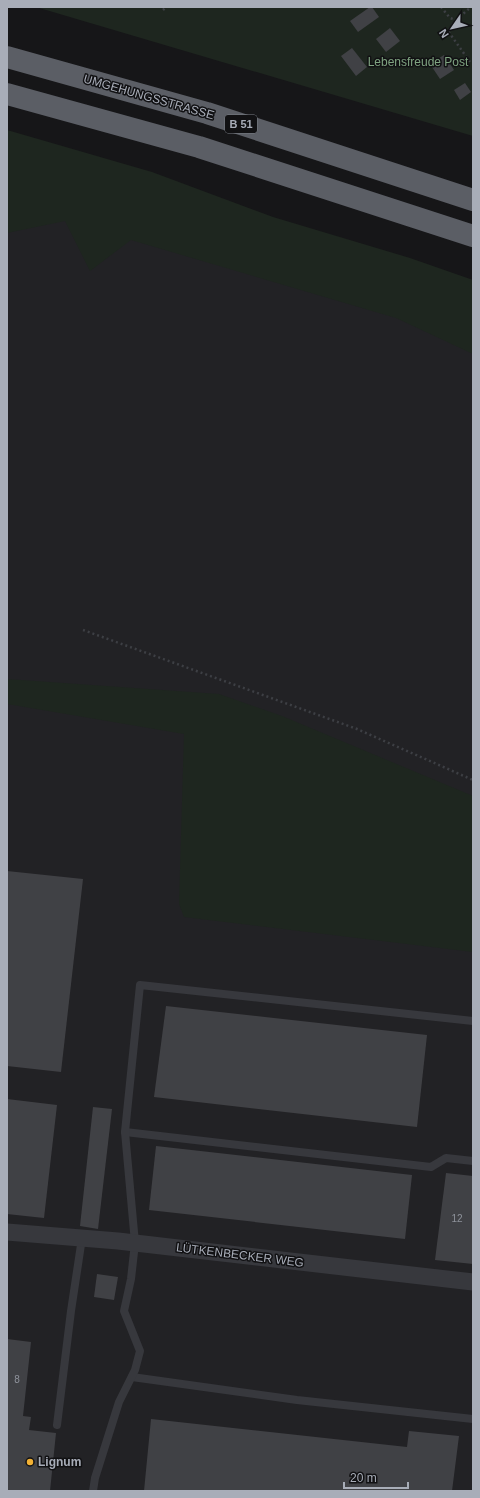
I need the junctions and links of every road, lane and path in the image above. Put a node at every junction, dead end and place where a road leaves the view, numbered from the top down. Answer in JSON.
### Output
{"nodes":[{"id":1,"x":166,"y":7,"type":"edge"},
{"id":2,"x":441,"y":7,"type":"edge"},
{"id":3,"x":471,"y":7,"type":"edge"},
{"id":4,"x":163,"y":10,"type":"dead end"},
{"id":5,"x":456,"y":20,"type":"junction"},
{"id":6,"x":7,"y":58,"type":"edge"},
{"id":7,"x":470,"y":62,"type":"dead end"},
{"id":8,"x":7,"y":94,"type":"edge"},
{"id":9,"x":473,"y":200,"type":"edge"},
{"id":10,"x":473,"y":236,"type":"edge"},
{"id":11,"x":82,"y":630,"type":"dead end"},
{"id":12,"x":473,"y":780,"type":"edge"},
{"id":13,"x":473,"y":1021,"type":"edge"},
{"id":14,"x":125,"y":1132,"type":"junction"},
{"id":15,"x":473,"y":1162,"type":"edge"},
{"id":16,"x":7,"y":1232,"type":"edge"},
{"id":17,"x":82,"y":1238,"type":"junction"},
{"id":18,"x":135,"y":1243,"type":"junction"},
{"id":19,"x":473,"y":1282,"type":"edge"},
{"id":20,"x":132,"y":1377,"type":"junction"},
{"id":21,"x":473,"y":1419,"type":"edge"},
{"id":22,"x":57,"y":1425,"type":"dead end"},
{"id":23,"x":93,"y":1491,"type":"edge"}],
"edges":[{"from":1,"to":4,"type":"path"},
{"from":2,"to":5,"type":"path"},
{"from":3,"to":5,"type":"path"},
{"from":5,"to":7,"type":"path"},
{"from":6,"to":9,"type":"highway","name":"UMGEHUNGSSTRASSE","number":"B 51"},
{"from":8,"to":10,"type":"highway"},
{"from":11,"to":12,"type":"path"},
{"from":13,"to":14,"type":"lane"},
{"from":14,"to":15,"type":"lane"},
{"from":14,"to":18,"type":"lane"},
{"from":16,"to":17,"type":"street","name":"LÜTKENBECKER WEG"},
{"from":17,"to":18,"type":"street","name":"LÜTKENBECKER WEG"},
{"from":17,"to":22,"type":"lane"},
{"from":18,"to":19,"type":"street","name":"LÜTKENBECKER WEG"},
{"from":18,"to":20,"type":"lane"},
{"from":20,"to":21,"type":"lane"},
{"from":20,"to":23,"type":"lane"}]}
